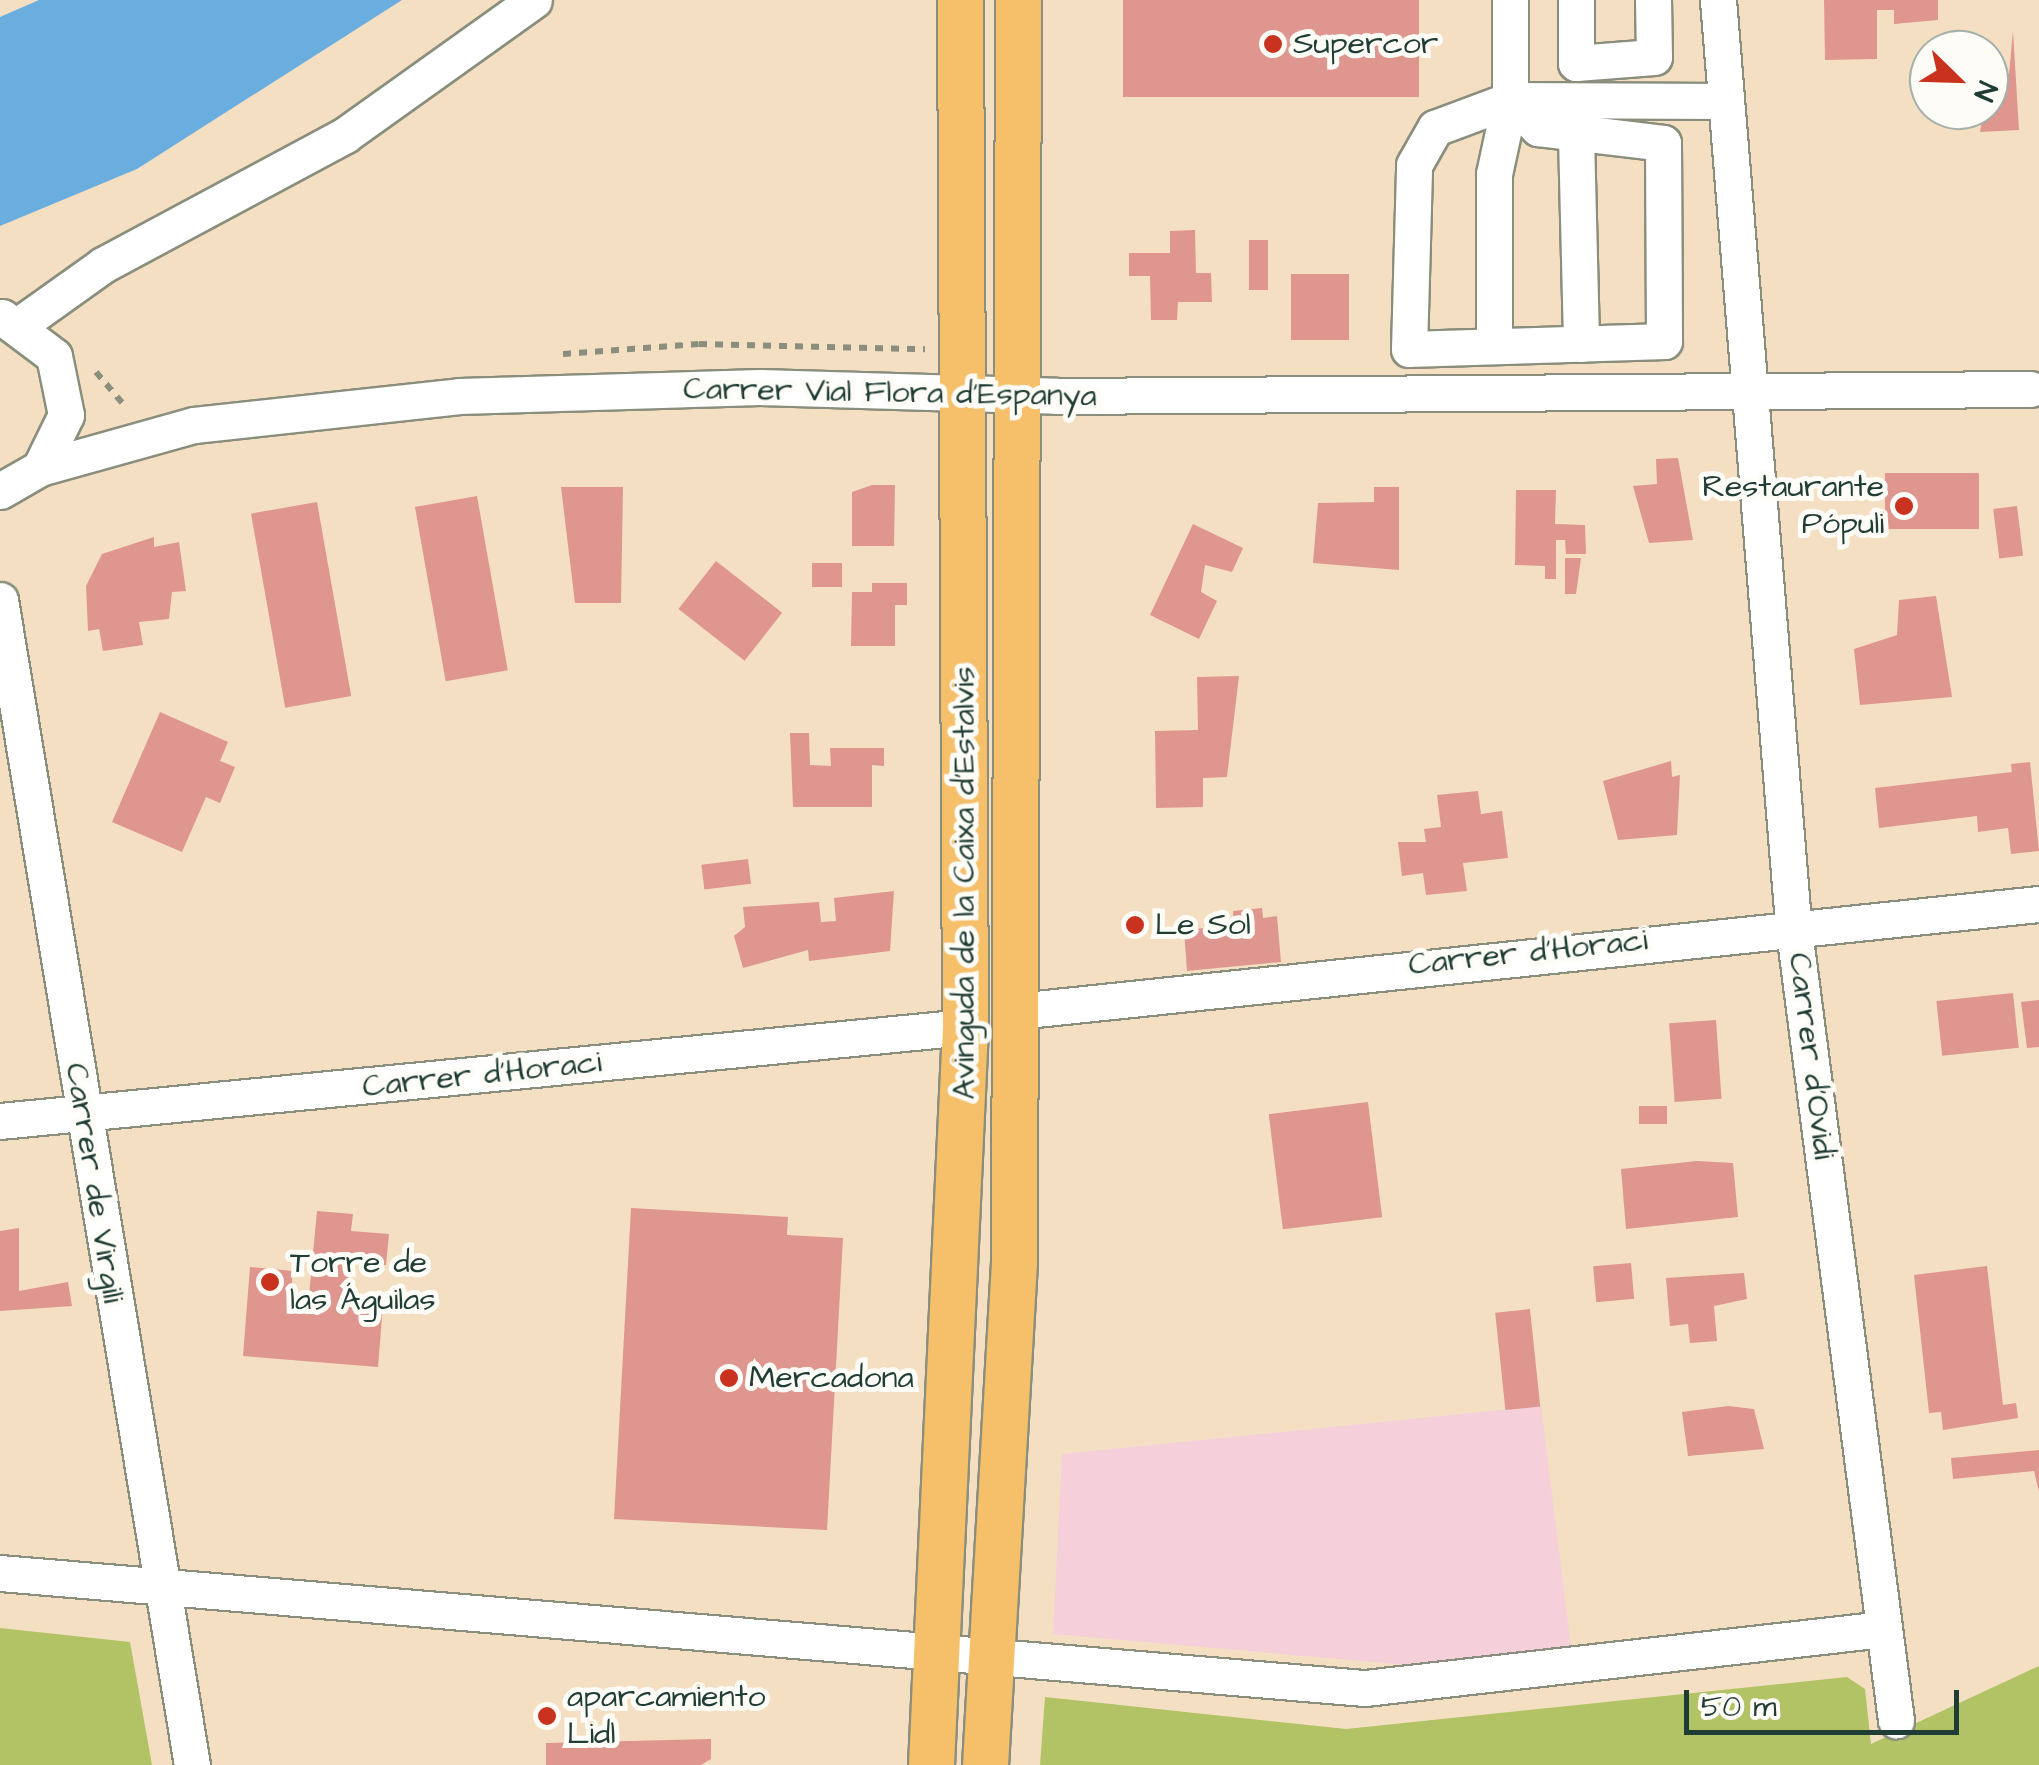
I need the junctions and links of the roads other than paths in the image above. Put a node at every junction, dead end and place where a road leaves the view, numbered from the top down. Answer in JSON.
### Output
{"nodes":[{"id":1,"x":534,"y":0,"type":"edge"},
{"id":2,"x":960,"y":0,"type":"edge"},
{"id":3,"x":1018,"y":0,"type":"edge"},
{"id":4,"x":1510,"y":0,"type":"edge"},
{"id":5,"x":1576,"y":0,"type":"edge"},
{"id":6,"x":1653,"y":0,"type":"edge"},
{"id":7,"x":1718,"y":0,"type":"edge"},
{"id":8,"x":1510,"y":100,"type":"junction"},
{"id":9,"x":1723,"y":101,"type":"junction"},
{"id":10,"x":1576,"y":136,"type":"junction"},
{"id":11,"x":9,"y":321,"type":"edge"},
{"id":12,"x":1581,"y":344,"type":"junction"},
{"id":13,"x":1494,"y":346,"type":"junction"},
{"id":14,"x":2030,"y":389,"type":"dead end"},
{"id":15,"x":1748,"y":390,"type":"junction"},
{"id":16,"x":966,"y":393,"type":"junction"},
{"id":17,"x":1017,"y":395,"type":"junction"},
{"id":18,"x":40,"y":468,"type":"junction"},
{"id":19,"x":0,"y":491,"type":"edge"},
{"id":20,"x":0,"y":600,"type":"edge"},
{"id":21,"x":2039,"y":904,"type":"edge"},
{"id":22,"x":1794,"y":923,"type":"junction"},
{"id":23,"x":1017,"y":1011,"type":"junction"},
{"id":24,"x":965,"y":1027,"type":"junction"},
{"id":25,"x":82,"y":1114,"type":"junction"},
{"id":26,"x":0,"y":1121,"type":"edge"},
{"id":27,"x":0,"y":1574,"type":"edge"},
{"id":28,"x":161,"y":1588,"type":"junction"},
{"id":29,"x":1884,"y":1629,"type":"junction"},
{"id":30,"x":939,"y":1654,"type":"junction"},
{"id":31,"x":993,"y":1658,"type":"junction"},
{"id":32,"x":1896,"y":1720,"type":"dead end"},
{"id":33,"x":192,"y":1765,"type":"edge"},
{"id":34,"x":931,"y":1765,"type":"edge"},
{"id":35,"x":985,"y":1765,"type":"edge"}],
"edges":[{"from":1,"to":11,"type":"street"},
{"from":2,"to":16,"type":"main road","name":"Avinguda de la Caixa d'Estalvis"},
{"from":3,"to":17,"type":"main road","name":"Avinguda de la Caixa d'Estalvis"},
{"from":4,"to":8,"type":"street"},
{"from":5,"to":6,"type":"street"},
{"from":7,"to":9,"type":"street"},
{"from":8,"to":9,"type":"street"},
{"from":8,"to":10,"type":"street"},
{"from":8,"to":13,"type":"street"},
{"from":8,"to":13,"type":"street"},
{"from":9,"to":15,"type":"street"},
{"from":10,"to":12,"type":"street"},
{"from":10,"to":12,"type":"street"},
{"from":11,"to":18,"type":"street"},
{"from":12,"to":13,"type":"street"},
{"from":14,"to":15,"type":"street","name":"Carrer Vial Flora d'Espanya"},
{"from":15,"to":17,"type":"street","name":"Carrer Vial Flora d'Espanya"},
{"from":15,"to":22,"type":"street","name":"Carrer d'Ovidi"},
{"from":16,"to":17,"type":"street","name":"Carrer Vial Flora d'Espanya"},
{"from":16,"to":18,"type":"street","name":"Carrer Vial Flora d'Espanya"},
{"from":16,"to":24,"type":"main road","name":"Avinguda de la Caixa d'Estalvis"},
{"from":17,"to":23,"type":"main road","name":"Avinguda de la Caixa d'Estalvis"},
{"from":18,"to":19,"type":"street","name":"Carrer Vial Flora d'Espanya"},
{"from":20,"to":25,"type":"street","name":"Carrer de Virgili"},
{"from":21,"to":22,"type":"street","name":"Carrer d'Horaci"},
{"from":22,"to":23,"type":"street","name":"Carrer d'Horaci"},
{"from":22,"to":29,"type":"street","name":"Carrer d'Ovidi"},
{"from":23,"to":31,"type":"main road","name":"Avinguda de la Caixa d'Estalvis"},
{"from":24,"to":25,"type":"street","name":"Carrer d'Horaci"},
{"from":24,"to":30,"type":"main road","name":"Avinguda de la Caixa d'Estalvis"},
{"from":25,"to":26,"type":"street","name":"Carrer d'Horaci"},
{"from":25,"to":28,"type":"street","name":"Carrer de Virgili"},
{"from":27,"to":28,"type":"street"},
{"from":28,"to":30,"type":"street"},
{"from":28,"to":33,"type":"street","name":"Carrer de Virgili"},
{"from":29,"to":31,"type":"street"},
{"from":29,"to":32,"type":"street","name":"Carrer d'Ovidi"},
{"from":30,"to":31,"type":"street"},
{"from":30,"to":34,"type":"main road","name":"Avinguda de la Caixa d'Estalvis"},
{"from":31,"to":35,"type":"main road","name":"Avinguda de la Caixa d'Estalvis"}]}
